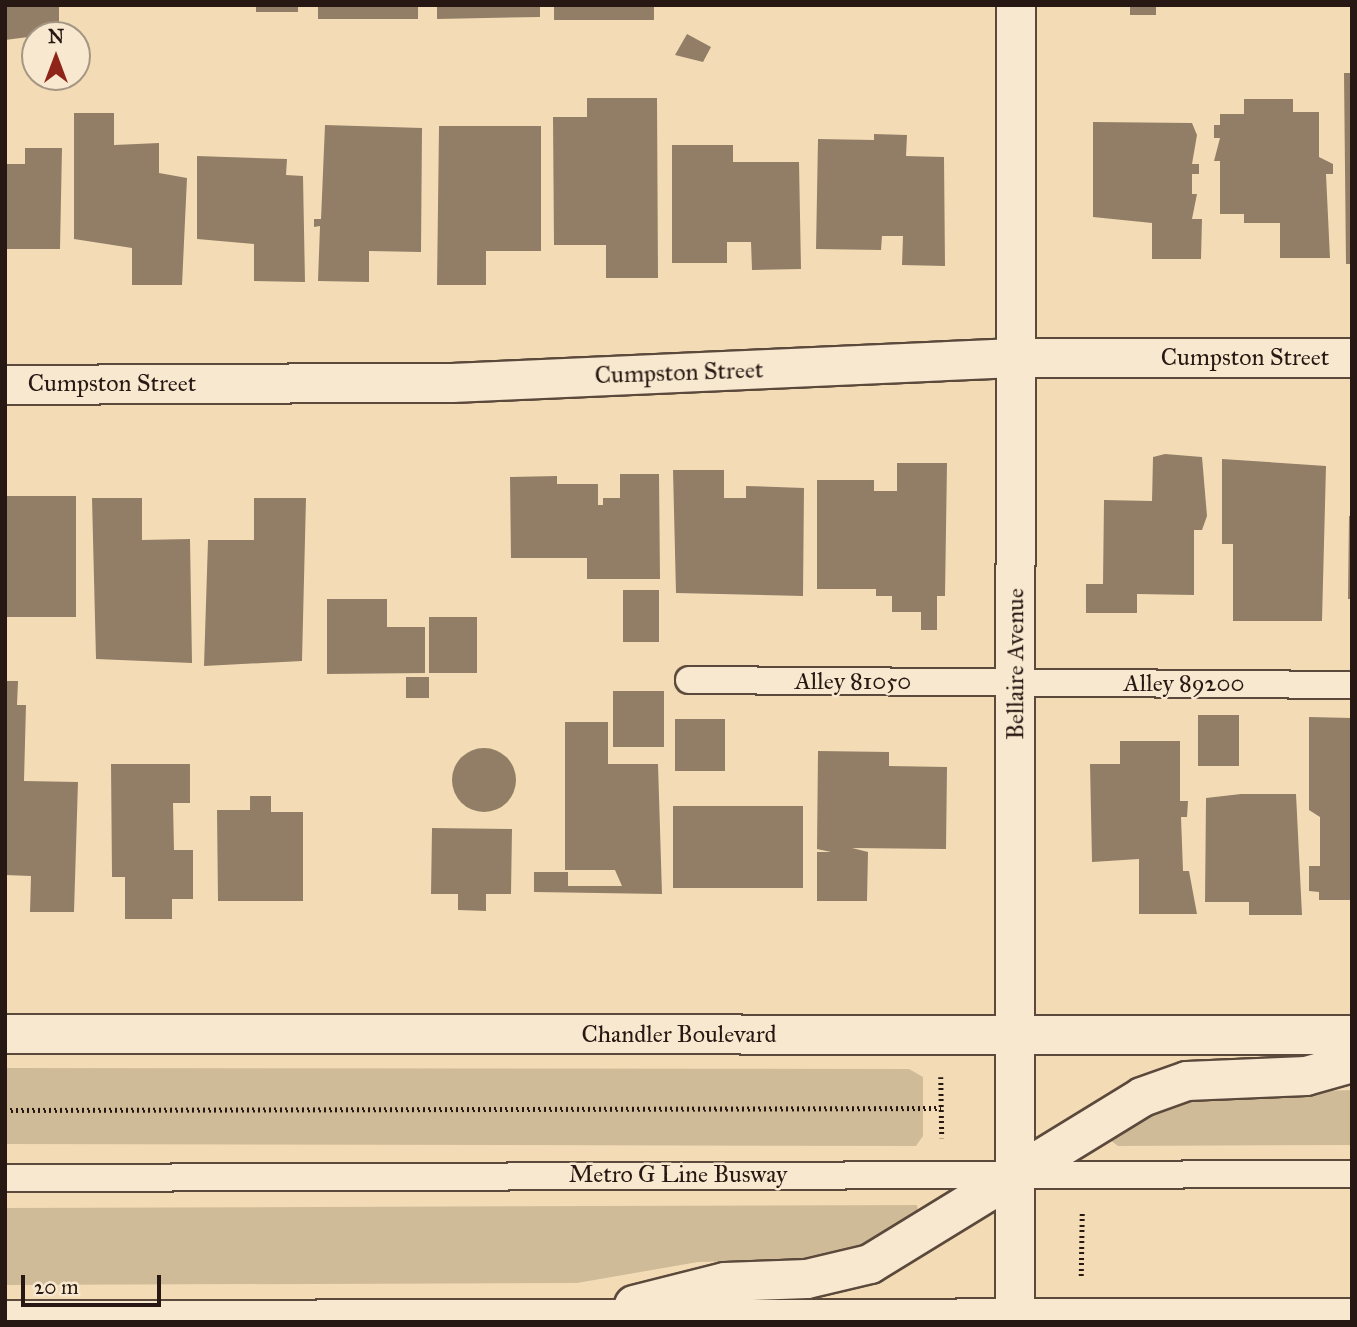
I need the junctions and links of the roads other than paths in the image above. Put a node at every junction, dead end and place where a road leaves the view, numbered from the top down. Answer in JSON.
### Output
{"nodes":[{"id":1,"x":1016,"y":5,"type":"edge"},
{"id":2,"x":1015,"y":358,"type":"junction"},
{"id":3,"x":1352,"y":358,"type":"edge"},
{"id":4,"x":5,"y":385,"type":"edge"},
{"id":5,"x":689,"y":680,"type":"dead end"},
{"id":6,"x":1017,"y":683,"type":"junction"},
{"id":7,"x":1352,"y":685,"type":"edge"},
{"id":8,"x":5,"y":1034,"type":"edge"},
{"id":9,"x":1014,"y":1035,"type":"junction"},
{"id":10,"x":1352,"y":1035,"type":"edge"},
{"id":11,"x":1352,"y":1063,"type":"edge"},
{"id":12,"x":1015,"y":1174,"type":"junction"},
{"id":13,"x":1352,"y":1174,"type":"edge"},
{"id":14,"x":5,"y":1178,"type":"edge"},
{"id":15,"x":1352,"y":1318,"type":"edge"},
{"id":16,"x":576,"y":1319,"type":"junction"},
{"id":17,"x":5,"y":1320,"type":"edge"},
{"id":18,"x":1015,"y":1320,"type":"edge"}],
"edges":[{"from":1,"to":2,"type":"street","name":"Bellaire Avenue"},
{"from":2,"to":3,"type":"street","name":"Cumpston Street"},
{"from":2,"to":4,"type":"street","name":"Cumpston Street"},
{"from":2,"to":6,"type":"street","name":"Bellaire Avenue"},
{"from":5,"to":6,"type":"lane","name":"Alley 81050"},
{"from":6,"to":7,"type":"lane","name":"Alley 89200"},
{"from":6,"to":9,"type":"street","name":"Bellaire Avenue"},
{"from":8,"to":9,"type":"street","name":"Chandler Boulevard"},
{"from":9,"to":10,"type":"street","name":"Chandler Boulevard"},
{"from":9,"to":12,"type":"street","name":"Bellaire Avenue"},
{"from":11,"to":12,"type":"street"},
{"from":12,"to":13,"type":"lane","name":"Metro G Line Busway"},
{"from":12,"to":14,"type":"lane","name":"Metro G Line Busway"},
{"from":12,"to":16,"type":"street"},
{"from":12,"to":18,"type":"street","name":"Bellaire Avenue"},
{"from":15,"to":18,"type":"street"},
{"from":16,"to":17,"type":"street"},
{"from":16,"to":18,"type":"street"}]}
